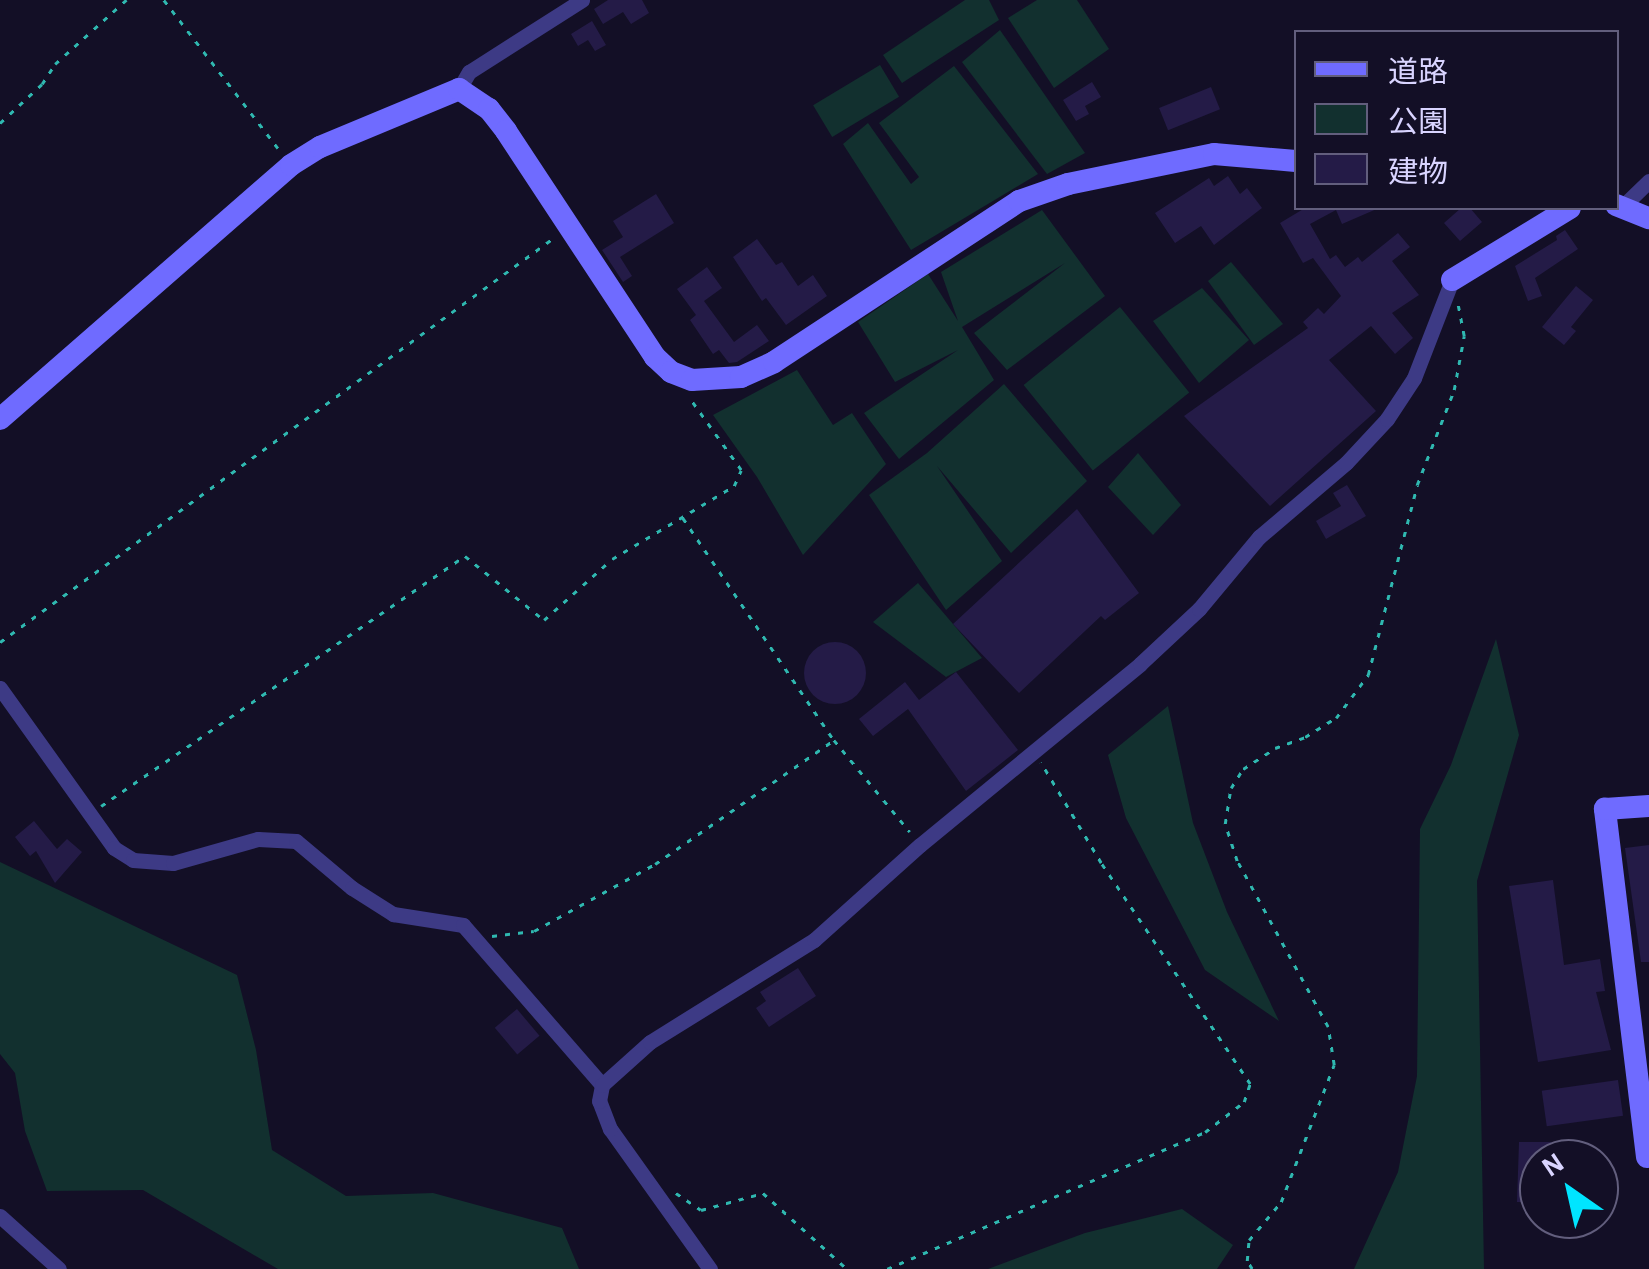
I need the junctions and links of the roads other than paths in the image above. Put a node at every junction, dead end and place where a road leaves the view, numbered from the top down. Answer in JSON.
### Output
{"nodes":[{"id":1,"x":582,"y":0,"type":"edge"},
{"id":2,"x":459,"y":89,"type":"junction"},
{"id":3,"x":1294,"y":161,"type":"edge"},
{"id":4,"x":1649,"y":181,"type":"edge"},
{"id":5,"x":1620,"y":206,"type":"edge"},
{"id":6,"x":1567,"y":210,"type":"edge"},
{"id":7,"x":1649,"y":218,"type":"edge"},
{"id":8,"x":1452,"y":280,"type":"joint"},
{"id":9,"x":0,"y":419,"type":"edge"},
{"id":10,"x":0,"y":688,"type":"edge"},
{"id":11,"x":1649,"y":806,"type":"edge"},
{"id":12,"x":602,"y":1085,"type":"junction"},
{"id":13,"x":1647,"y":1157,"type":"edge"},
{"id":14,"x":0,"y":1216,"type":"edge"},
{"id":15,"x":59,"y":1269,"type":"edge"},
{"id":16,"x":710,"y":1269,"type":"edge"}],
"edges":[{"from":1,"to":2,"type":"street"},
{"from":2,"to":3,"type":"street"},
{"from":2,"to":9,"type":"street"},
{"from":4,"to":5,"type":"street"},
{"from":5,"to":7,"type":"street"},
{"from":6,"to":8,"type":"street"},
{"from":8,"to":12,"type":"street"},
{"from":10,"to":12,"type":"street"},
{"from":11,"to":13,"type":"street"},
{"from":12,"to":16,"type":"street"},
{"from":14,"to":15,"type":"street"}]}
